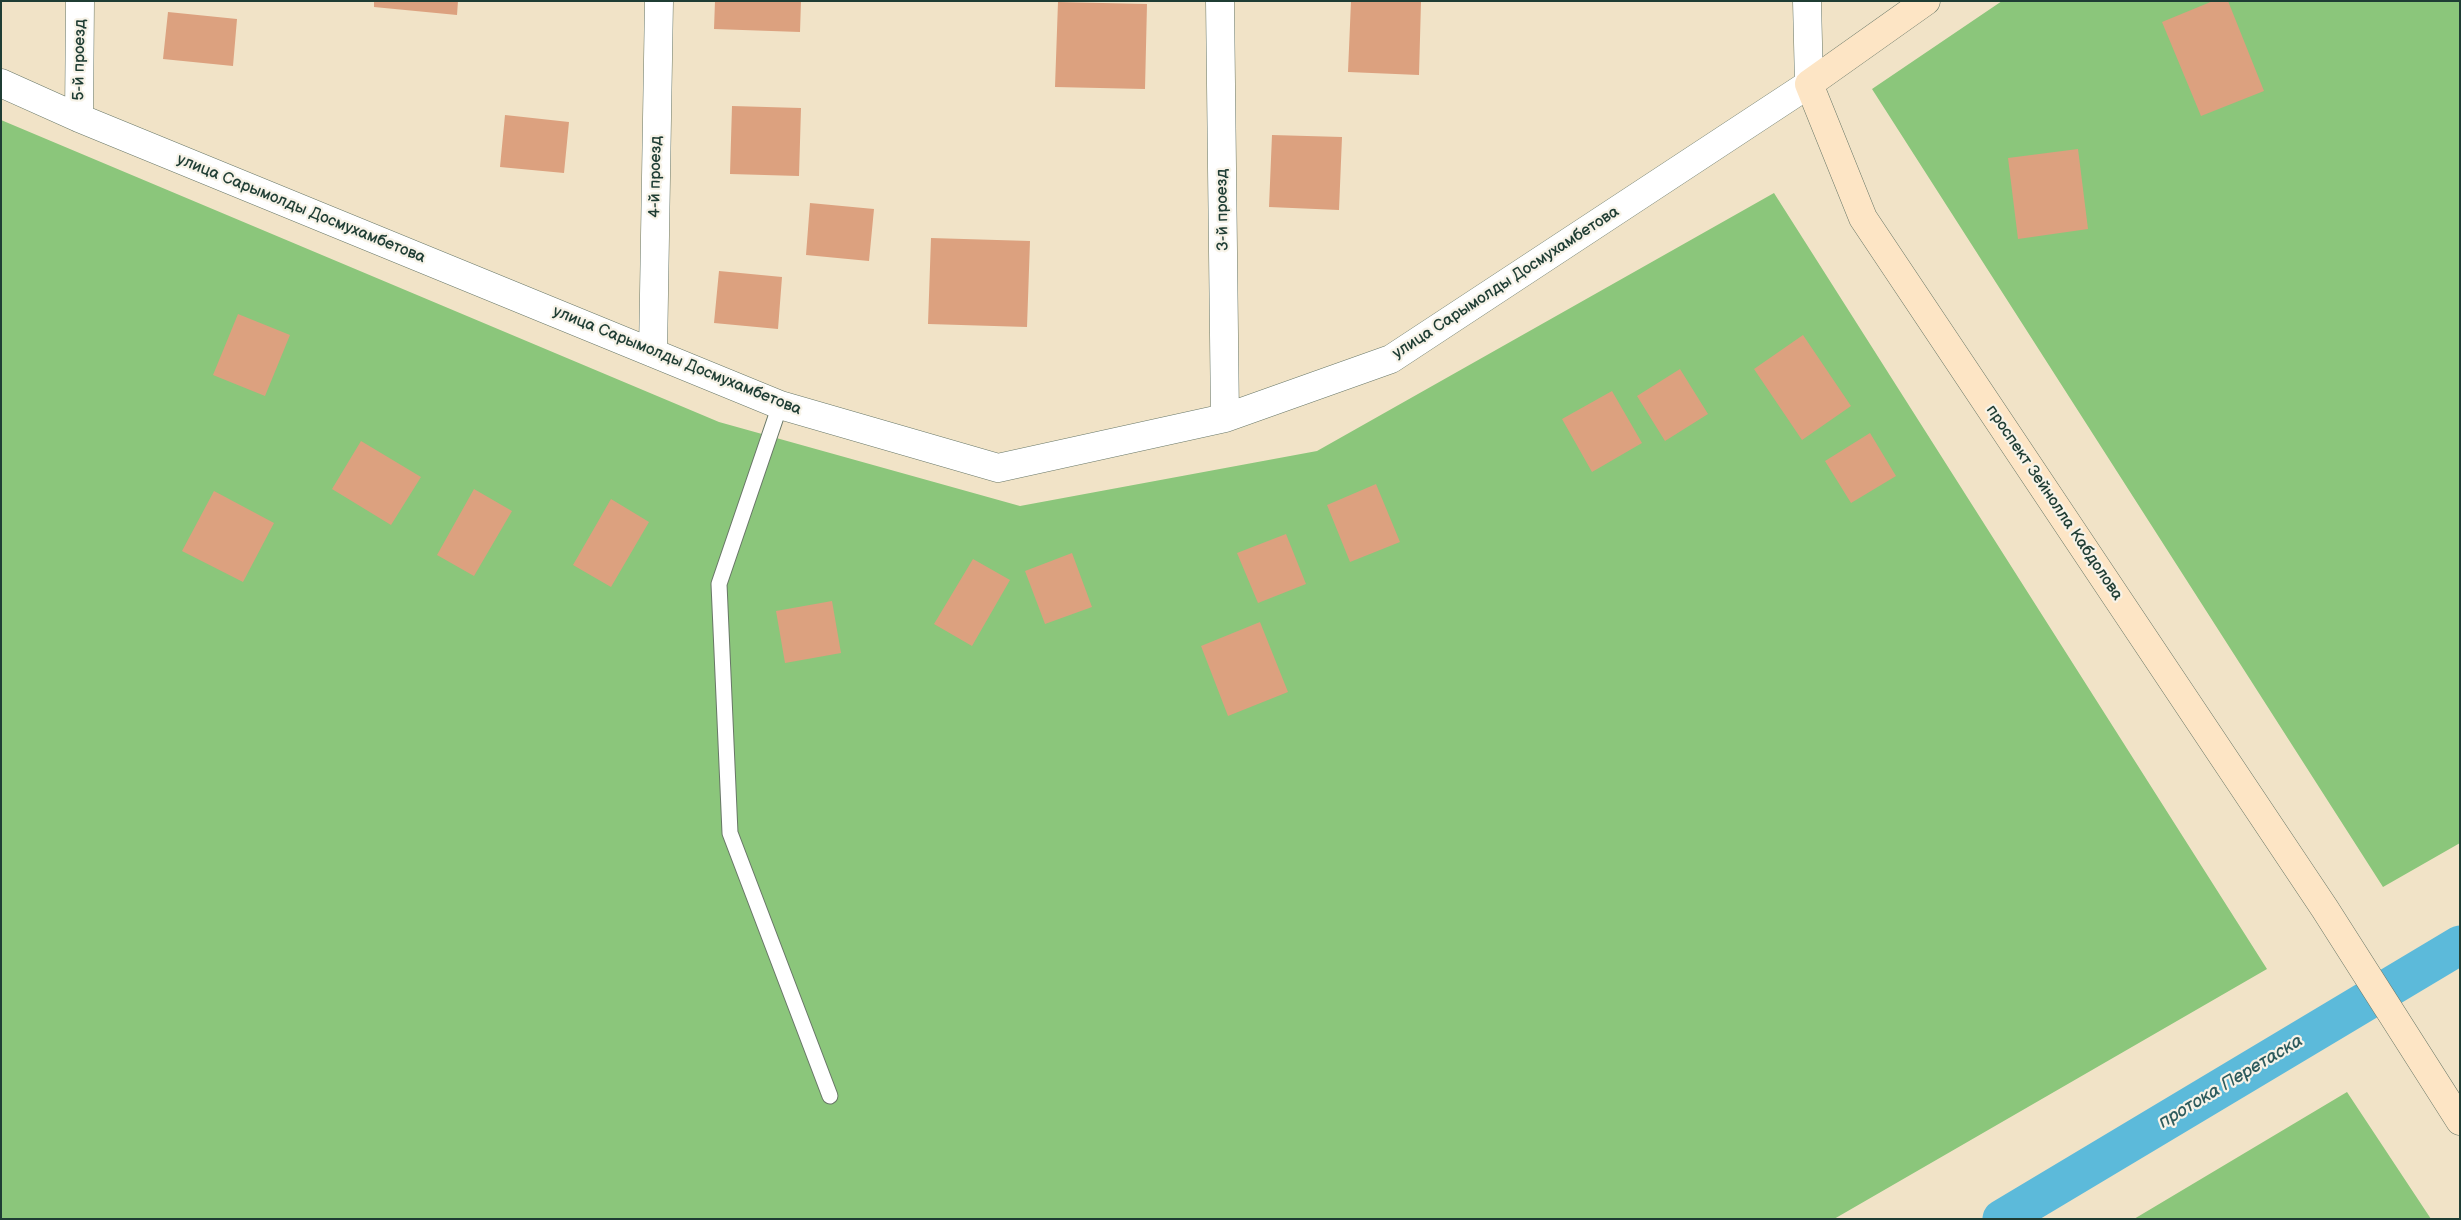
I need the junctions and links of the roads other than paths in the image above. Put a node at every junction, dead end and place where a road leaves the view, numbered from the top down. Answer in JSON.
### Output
{"nodes":[{"id":1,"x":80,"y":1,"type":"edge"},
{"id":2,"x":659,"y":1,"type":"edge"},
{"id":3,"x":1220,"y":1,"type":"edge"},
{"id":4,"x":1807,"y":1,"type":"edge"},
{"id":5,"x":1926,"y":1,"type":"edge"},
{"id":6,"x":1,"y":83,"type":"edge"},
{"id":7,"x":1809,"y":84,"type":"junction"},
{"id":8,"x":79,"y":118,"type":"junction"},
{"id":9,"x":653,"y":353,"type":"junction"},
{"id":10,"x":780,"y":405,"type":"junction"},
{"id":11,"x":1225,"y":418,"type":"junction"},
{"id":12,"x":830,"y":1096,"type":"dead end"},
{"id":13,"x":2460,"y":1121,"type":"edge"}],
"edges":[{"from":1,"to":8,"type":"street","name":"5-й проезд"},
{"from":2,"to":9,"type":"street","name":"4-й проезд"},
{"from":3,"to":11,"type":"street","name":"3-й проезд"},
{"from":4,"to":7,"type":"street"},
{"from":5,"to":7,"type":"main road","name":"улица Сарымолды Досмухамбетова"},
{"from":6,"to":8,"type":"street","name":"улица Сарымолды Досмухамбетова"},
{"from":7,"to":11,"type":"street","name":"улица Сарымолды Досмухамбетова"},
{"from":7,"to":13,"type":"main road","name":"проспект Зейнолла Кабдолова"},
{"from":8,"to":9,"type":"street","name":"улица Сарымолды Досмухамбетова"},
{"from":9,"to":10,"type":"street","name":"улица Сарымолды Досмухамбетова"},
{"from":10,"to":11,"type":"street","name":"улица Сарымолды Досмухамбетова"},
{"from":10,"to":12,"type":"lane"}]}
